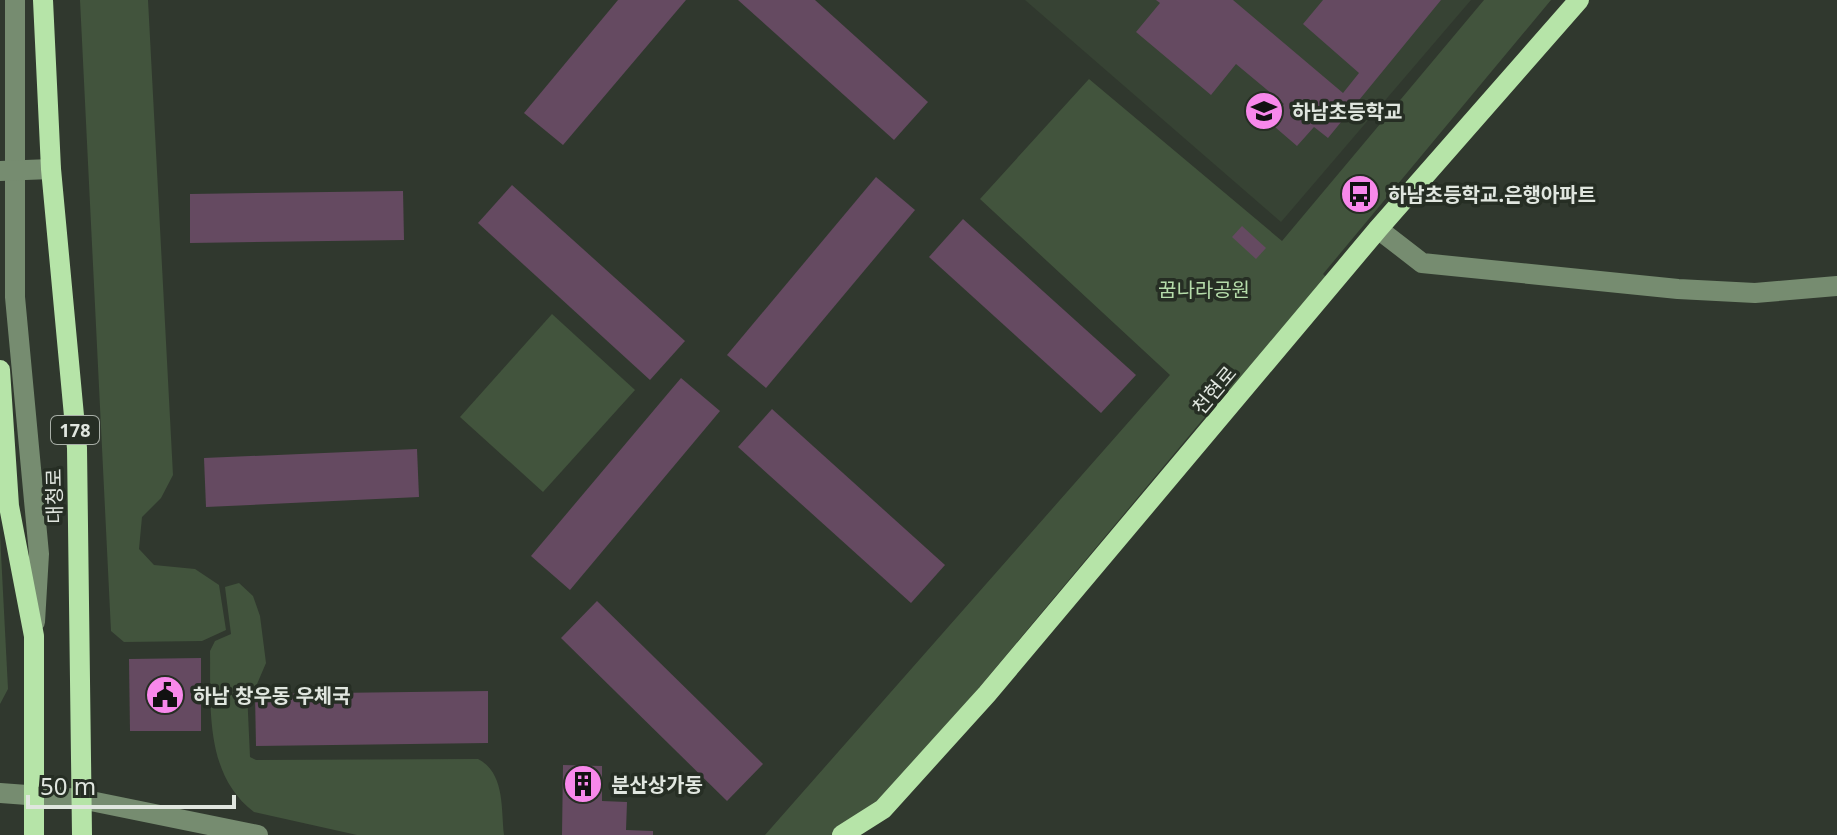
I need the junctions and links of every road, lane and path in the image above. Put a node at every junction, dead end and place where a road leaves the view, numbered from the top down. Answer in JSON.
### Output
{"nodes":[{"id":1,"x":15,"y":0,"type":"edge"},
{"id":2,"x":41,"y":0,"type":"edge"},
{"id":3,"x":1579,"y":0,"type":"edge"},
{"id":4,"x":51,"y":169,"type":"junction"},
{"id":5,"x":6,"y":171,"type":"edge"},
{"id":6,"x":1378,"y":229,"type":"junction"},
{"id":7,"x":1837,"y":286,"type":"edge"},
{"id":8,"x":0,"y":370,"type":"edge"},
{"id":9,"x":34,"y":636,"type":"junction"},
{"id":10,"x":0,"y":793,"type":"edge"},
{"id":11,"x":33,"y":795,"type":"junction"},
{"id":12,"x":81,"y":799,"type":"junction"},
{"id":13,"x":883,"y":809,"type":"junction"},
{"id":14,"x":34,"y":835,"type":"edge"},
{"id":15,"x":82,"y":835,"type":"edge"},
{"id":16,"x":258,"y":835,"type":"edge"},
{"id":17,"x":842,"y":835,"type":"edge"},
{"id":18,"x":871,"y":835,"type":"edge"}],
"edges":[{"from":1,"to":5,"type":"street","name":"대청로"},
{"from":2,"to":4,"type":"main road","name":"대청로","number":"178"},
{"from":3,"to":6,"type":"main road","name":"천현로"},
{"from":4,"to":5,"type":"street"},
{"from":4,"to":12,"type":"main road","name":"대청로","number":"178"},
{"from":5,"to":9,"type":"street","name":"대청로"},
{"from":6,"to":7,"type":"street"},
{"from":6,"to":13,"type":"main road","name":"천현로"},
{"from":8,"to":9,"type":"main road","name":"대청로"},
{"from":9,"to":11,"type":"main road","name":"대청로"},
{"from":10,"to":11,"type":"street"},
{"from":11,"to":12,"type":"street"},
{"from":11,"to":14,"type":"main road","name":"대청로"},
{"from":12,"to":15,"type":"main road","name":"대청로","number":"178"},
{"from":12,"to":16,"type":"street"},
{"from":13,"to":17,"type":"main road","name":"천현로"},
{"from":13,"to":18,"type":"main road","name":"천현로"}]}
